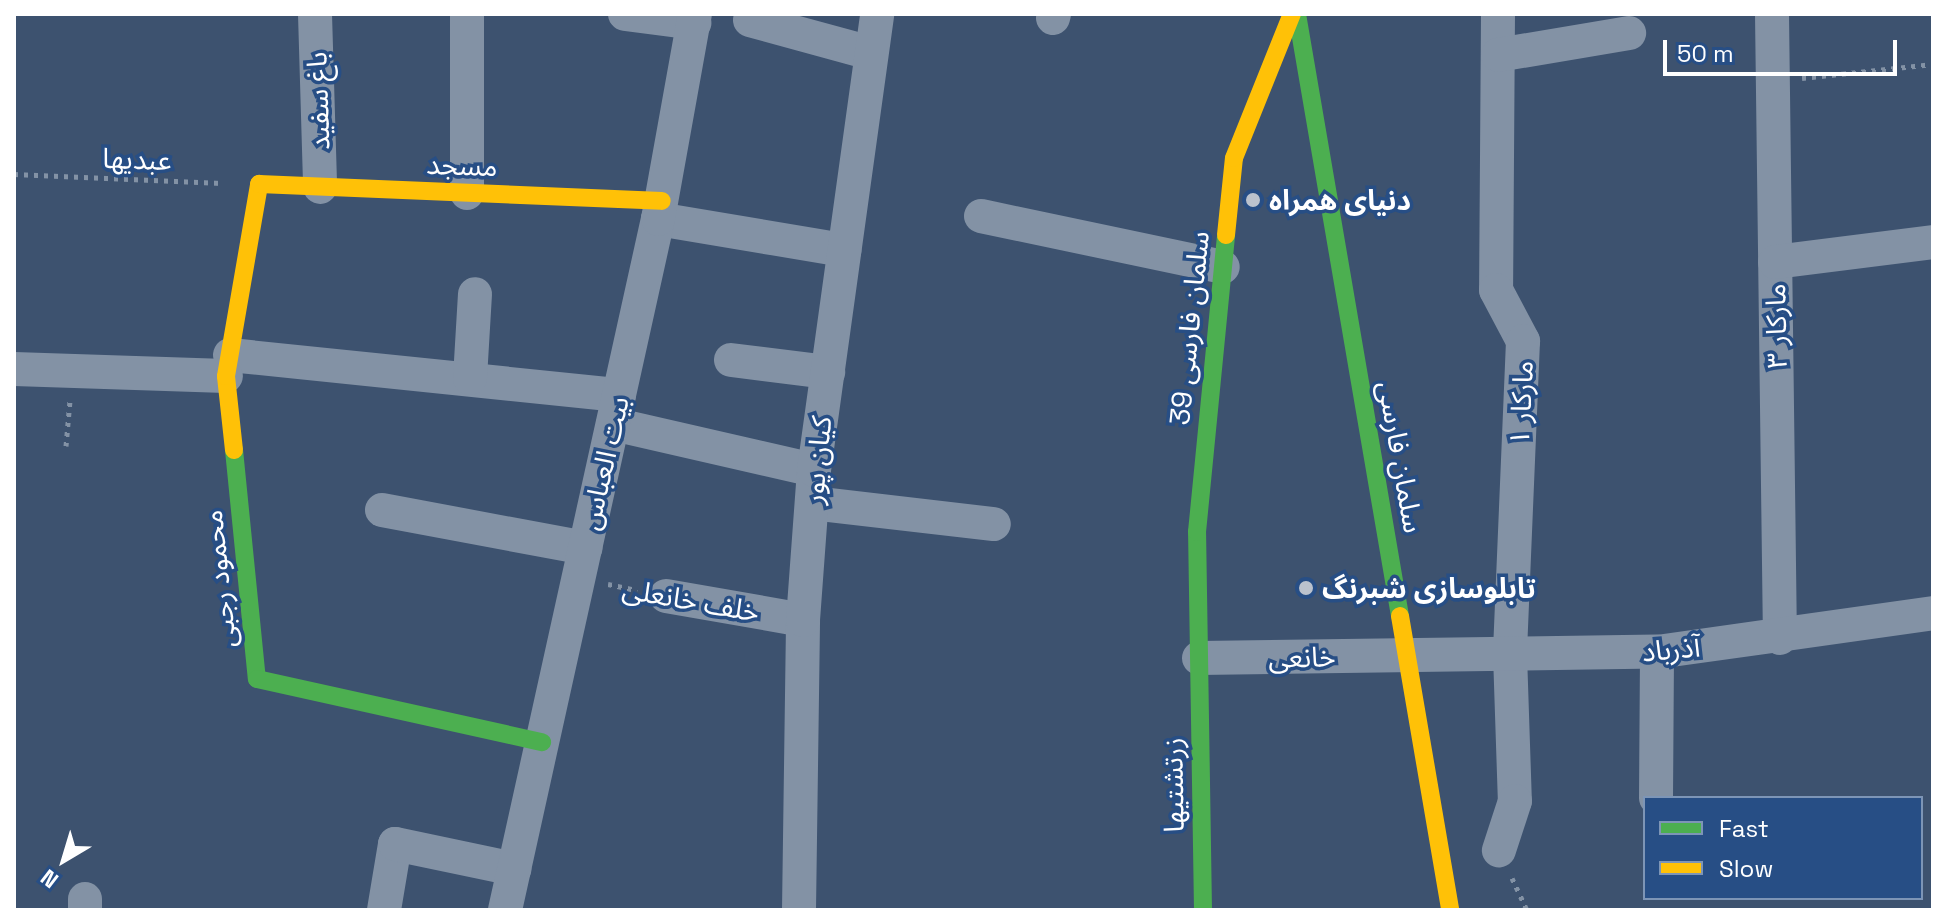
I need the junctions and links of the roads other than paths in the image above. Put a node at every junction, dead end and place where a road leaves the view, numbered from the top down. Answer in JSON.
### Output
{"nodes":[{"id":1,"x":315,"y":14,"type":"edge"},
{"id":2,"x":467,"y":14,"type":"edge"},
{"id":3,"x":625,"y":14,"type":"edge"},
{"id":4,"x":877,"y":14,"type":"edge"},
{"id":5,"x":1294,"y":14,"type":"edge"},
{"id":6,"x":1498,"y":14,"type":"edge"},
{"id":7,"x":1772,"y":14,"type":"edge"},
{"id":8,"x":695,"y":19,"type":"edge"},
{"id":9,"x":750,"y":20,"type":"dead end"},
{"id":10,"x":1629,"y":33,"type":"dead end"},
{"id":11,"x":871,"y":53,"type":"junction"},
{"id":12,"x":1498,"y":55,"type":"junction"},
{"id":13,"x":259,"y":184,"type":"joint"},
{"id":14,"x":320,"y":187,"type":"junction"},
{"id":15,"x":467,"y":193,"type":"junction"},
{"id":16,"x":660,"y":210,"type":"junction"},
{"id":17,"x":981,"y":216,"type":"dead end"},
{"id":18,"x":1933,"y":242,"type":"edge"},
{"id":19,"x":844,"y":250,"type":"junction"},
{"id":20,"x":1775,"y":262,"type":"junction"},
{"id":21,"x":1223,"y":267,"type":"junction"},
{"id":22,"x":475,"y":294,"type":"dead end"},
{"id":23,"x":731,"y":360,"type":"dead end"},
{"id":24,"x":228,"y":366,"type":"junction"},
{"id":25,"x":14,"y":369,"type":"edge"},
{"id":26,"x":828,"y":372,"type":"junction"},
{"id":27,"x":470,"y":378,"type":"junction"},
{"id":28,"x":616,"y":409,"type":"junction"},
{"id":29,"x":813,"y":487,"type":"junction"},
{"id":30,"x":382,"y":510,"type":"dead end"},
{"id":31,"x":994,"y":524,"type":"dead end"},
{"id":32,"x":582,"y":564,"type":"junction"},
{"id":33,"x":666,"y":596,"type":"road end"},
{"id":34,"x":1933,"y":613,"type":"edge"},
{"id":35,"x":803,"y":620,"type":"junction"},
{"id":36,"x":1780,"y":638,"type":"junction"},
{"id":37,"x":1657,"y":652,"type":"junction"},
{"id":38,"x":1510,"y":654,"type":"junction"},
{"id":39,"x":1406,"y":656,"type":"junction"},
{"id":40,"x":1199,"y":658,"type":"junction"},
{"id":41,"x":542,"y":742,"type":"junction"},
{"id":42,"x":1656,"y":796,"type":"edge"},
{"id":43,"x":1499,"y":850,"type":"dead end"},
{"id":44,"x":1441,"y":861,"type":"junction"},
{"id":45,"x":514,"y":869,"type":"junction"},
{"id":46,"x":1428,"y":885,"type":"dead end"},
{"id":47,"x":1468,"y":898,"type":"dead end"},
{"id":48,"x":384,"y":910,"type":"edge"},
{"id":49,"x":505,"y":910,"type":"edge"},
{"id":50,"x":799,"y":910,"type":"edge"},
{"id":51,"x":1203,"y":910,"type":"edge"},
{"id":52,"x":1450,"y":910,"type":"edge"}],
"edges":[{"from":1,"to":14,"type":"street","name":"باغ سفید"},
{"from":2,"to":15,"type":"street"},
{"from":3,"to":8,"type":"street"},
{"from":4,"to":11,"type":"street","name":"کیان پور"},
{"from":5,"to":21,"type":"street","name":"سلمان فارسی 39"},
{"from":5,"to":39,"type":"street","name":"سلمان فارسی"},
{"from":6,"to":12,"type":"street","name":"مارکار ۱"},
{"from":7,"to":20,"type":"street","name":"مارکار ۳"},
{"from":8,"to":16,"type":"street","name":"بیت العباس"},
{"from":9,"to":11,"type":"street"},
{"from":10,"to":12,"type":"street"},
{"from":11,"to":19,"type":"street","name":"کیان پور"},
{"from":12,"to":38,"type":"street","name":"مارکار ۱"},
{"from":13,"to":14,"type":"street","name":"مسجد"},
{"from":13,"to":24,"type":"street","name":"محمود رجبی"},
{"from":14,"to":15,"type":"street","name":"مسجد"},
{"from":15,"to":16,"type":"street","name":"مسجد"},
{"from":16,"to":19,"type":"street"},
{"from":16,"to":28,"type":"street","name":"بیت العباس"},
{"from":17,"to":21,"type":"street"},
{"from":18,"to":20,"type":"street"},
{"from":19,"to":26,"type":"street","name":"کیان پور"},
{"from":20,"to":36,"type":"street","name":"مارکار ۳"},
{"from":21,"to":40,"type":"street","name":"سلمان فارسی 39"},
{"from":22,"to":27,"type":"street"},
{"from":23,"to":26,"type":"street"},
{"from":24,"to":25,"type":"street"},
{"from":24,"to":27,"type":"street"},
{"from":24,"to":41,"type":"street","name":"محمود رجبی"},
{"from":26,"to":29,"type":"street","name":"کیان پور"},
{"from":27,"to":28,"type":"street"},
{"from":28,"to":29,"type":"street"},
{"from":28,"to":32,"type":"street","name":"بیت العباس"},
{"from":29,"to":31,"type":"street"},
{"from":29,"to":35,"type":"street","name":"کیان پور"},
{"from":30,"to":32,"type":"street"},
{"from":32,"to":41,"type":"street","name":"بیت العباس"},
{"from":33,"to":35,"type":"street","name":"خلف خانعلی"},
{"from":34,"to":36,"type":"street","name":"آذرباد"},
{"from":35,"to":50,"type":"street","name":"کیان پور"},
{"from":36,"to":37,"type":"street","name":"آذرباد"},
{"from":37,"to":38,"type":"street","name":"آذرباد"},
{"from":37,"to":42,"type":"street"},
{"from":38,"to":39,"type":"street","name":"آذرباد"},
{"from":38,"to":43,"type":"street","name":"مارکار ۱"},
{"from":39,"to":40,"type":"street","name":"خانعی"},
{"from":39,"to":44,"type":"street","name":"سلمان فارسی"},
{"from":40,"to":51,"type":"street","name":"زرتشتیها"},
{"from":41,"to":45,"type":"street","name":"بیت العباس"},
{"from":44,"to":46,"type":"street"},
{"from":44,"to":47,"type":"street"},
{"from":44,"to":52,"type":"street","name":"سلمان فارسی"},
{"from":45,"to":48,"type":"street"},
{"from":45,"to":49,"type":"street","name":"بیت العباس"}]}
